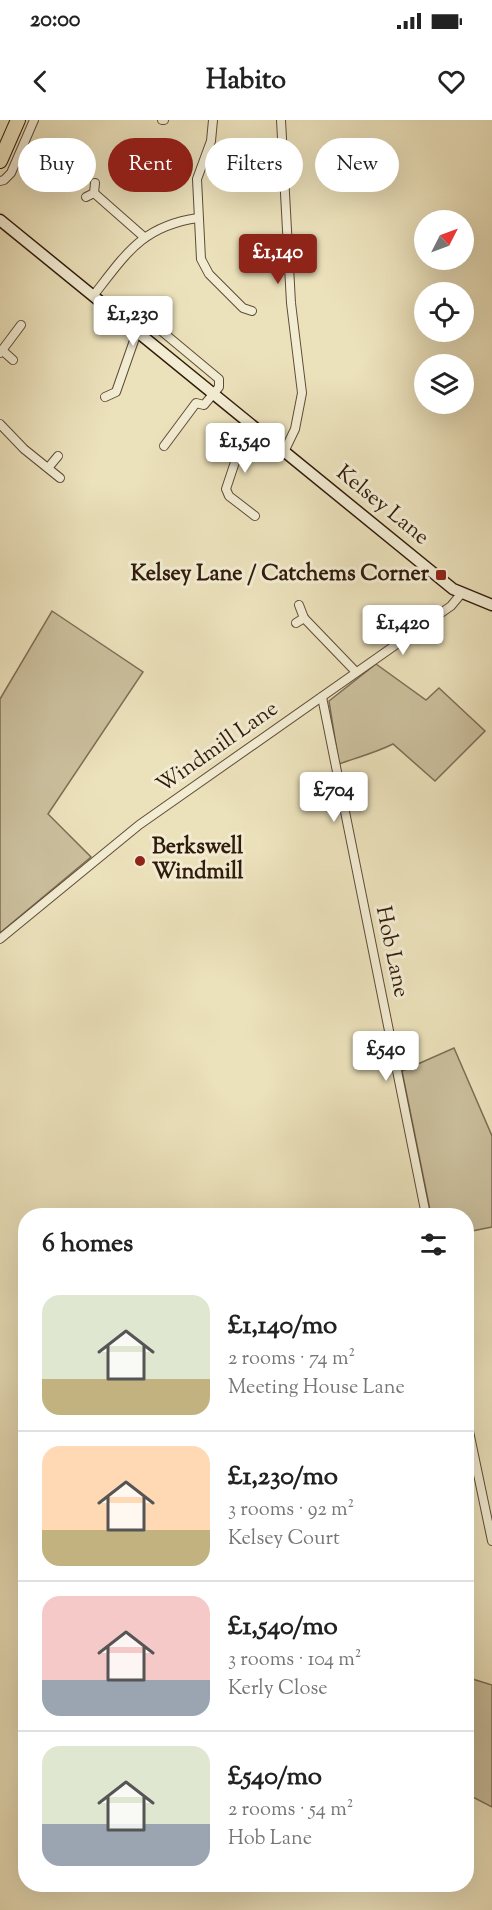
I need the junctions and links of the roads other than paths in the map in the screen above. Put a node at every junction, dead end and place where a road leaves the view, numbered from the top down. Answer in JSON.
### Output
{"nodes":[{"id":1,"x":18,"y":120,"type":"edge"},
{"id":2,"x":34,"y":120,"type":"edge"},
{"id":3,"x":213,"y":120,"type":"edge"},
{"id":4,"x":280,"y":120,"type":"edge"},
{"id":5,"x":0,"y":161,"type":"edge"},
{"id":6,"x":0,"y":181,"type":"edge"},
{"id":7,"x":94,"y":193,"type":"joint"},
{"id":8,"x":86,"y":196,"type":"dead end"},
{"id":9,"x":198,"y":218,"type":"junction"},
{"id":10,"x":0,"y":220,"type":"edge"},
{"id":11,"x":144,"y":237,"type":"junction"},
{"id":12,"x":93,"y":296,"type":"junction"},
{"id":13,"x":252,"y":312,"type":"dead end"},
{"id":14,"x":118,"y":316,"type":"junction"},
{"id":15,"x":21,"y":325,"type":"dead end"},
{"id":16,"x":137,"y":332,"type":"junction"},
{"id":17,"x":1,"y":352,"type":"edge"},
{"id":18,"x":13,"y":360,"type":"dead end"},
{"id":19,"x":212,"y":394,"type":"junction"},
{"id":20,"x":105,"y":397,"type":"dead end"},
{"id":21,"x":0,"y":424,"type":"edge"},
{"id":22,"x":255,"y":429,"type":"junction"},
{"id":23,"x":163,"y":430,"type":"dead end"},
{"id":24,"x":172,"y":437,"type":"junction"},
{"id":25,"x":164,"y":446,"type":"dead end"},
{"id":26,"x":284,"y":452,"type":"junction"},
{"id":27,"x":58,"y":456,"type":"dead end"},
{"id":28,"x":48,"y":468,"type":"junction"},
{"id":29,"x":60,"y":478,"type":"dead end"},
{"id":30,"x":254,"y":500,"type":"dead end"},
{"id":31,"x":247,"y":509,"type":"junction"},
{"id":32,"x":255,"y":516,"type":"dead end"},
{"id":33,"x":461,"y":594,"type":"junction"},
{"id":34,"x":299,"y":605,"type":"dead end"},
{"id":35,"x":492,"y":605,"type":"edge"},
{"id":36,"x":304,"y":618,"type":"junction"},
{"id":37,"x":296,"y":623,"type":"dead end"},
{"id":38,"x":356,"y":672,"type":"junction"},
{"id":39,"x":322,"y":697,"type":"junction"},
{"id":40,"x":0,"y":939,"type":"edge"},
{"id":41,"x":425,"y":1208,"type":"edge"},
{"id":42,"x":474,"y":1455,"type":"edge"},
{"id":43,"x":492,"y":1541,"type":"edge"}],
"edges":[{"from":1,"to":5,"type":"highway"},
{"from":2,"to":6,"type":"street"},
{"from":3,"to":9,"type":"street"},
{"from":4,"to":26,"type":"street"},
{"from":7,"to":8,"type":"street"},
{"from":7,"to":11,"type":"street"},
{"from":9,"to":11,"type":"street"},
{"from":9,"to":13,"type":"street"},
{"from":10,"to":12,"type":"main road","name":"Kelsey Lane"},
{"from":11,"to":12,"type":"street"},
{"from":12,"to":14,"type":"main road","name":"Kelsey Lane"},
{"from":14,"to":16,"type":"main road","name":"Kelsey Lane"},
{"from":14,"to":19,"type":"street"},
{"from":15,"to":17,"type":"street"},
{"from":16,"to":19,"type":"main road","name":"Kelsey Lane"},
{"from":16,"to":20,"type":"street"},
{"from":17,"to":18,"type":"street"},
{"from":19,"to":22,"type":"main road","name":"Kelsey Lane"},
{"from":19,"to":24,"type":"street"},
{"from":21,"to":28,"type":"street"},
{"from":22,"to":26,"type":"main road","name":"Kelsey Lane"},
{"from":22,"to":31,"type":"street"},
{"from":23,"to":24,"type":"street"},
{"from":24,"to":25,"type":"street"},
{"from":26,"to":33,"type":"main road","name":"Kelsey Lane"},
{"from":27,"to":28,"type":"street"},
{"from":28,"to":29,"type":"street"},
{"from":30,"to":31,"type":"street"},
{"from":31,"to":32,"type":"street"},
{"from":33,"to":35,"type":"main road","name":"Kelsey Lane"},
{"from":33,"to":38,"type":"street","name":"Windmill Lane"},
{"from":34,"to":36,"type":"street"},
{"from":36,"to":37,"type":"street"},
{"from":36,"to":38,"type":"street"},
{"from":38,"to":39,"type":"street","name":"Windmill Lane"},
{"from":39,"to":40,"type":"street","name":"Windmill Lane"},
{"from":39,"to":41,"type":"street","name":"Hob Lane"},
{"from":42,"to":43,"type":"street"}]}
